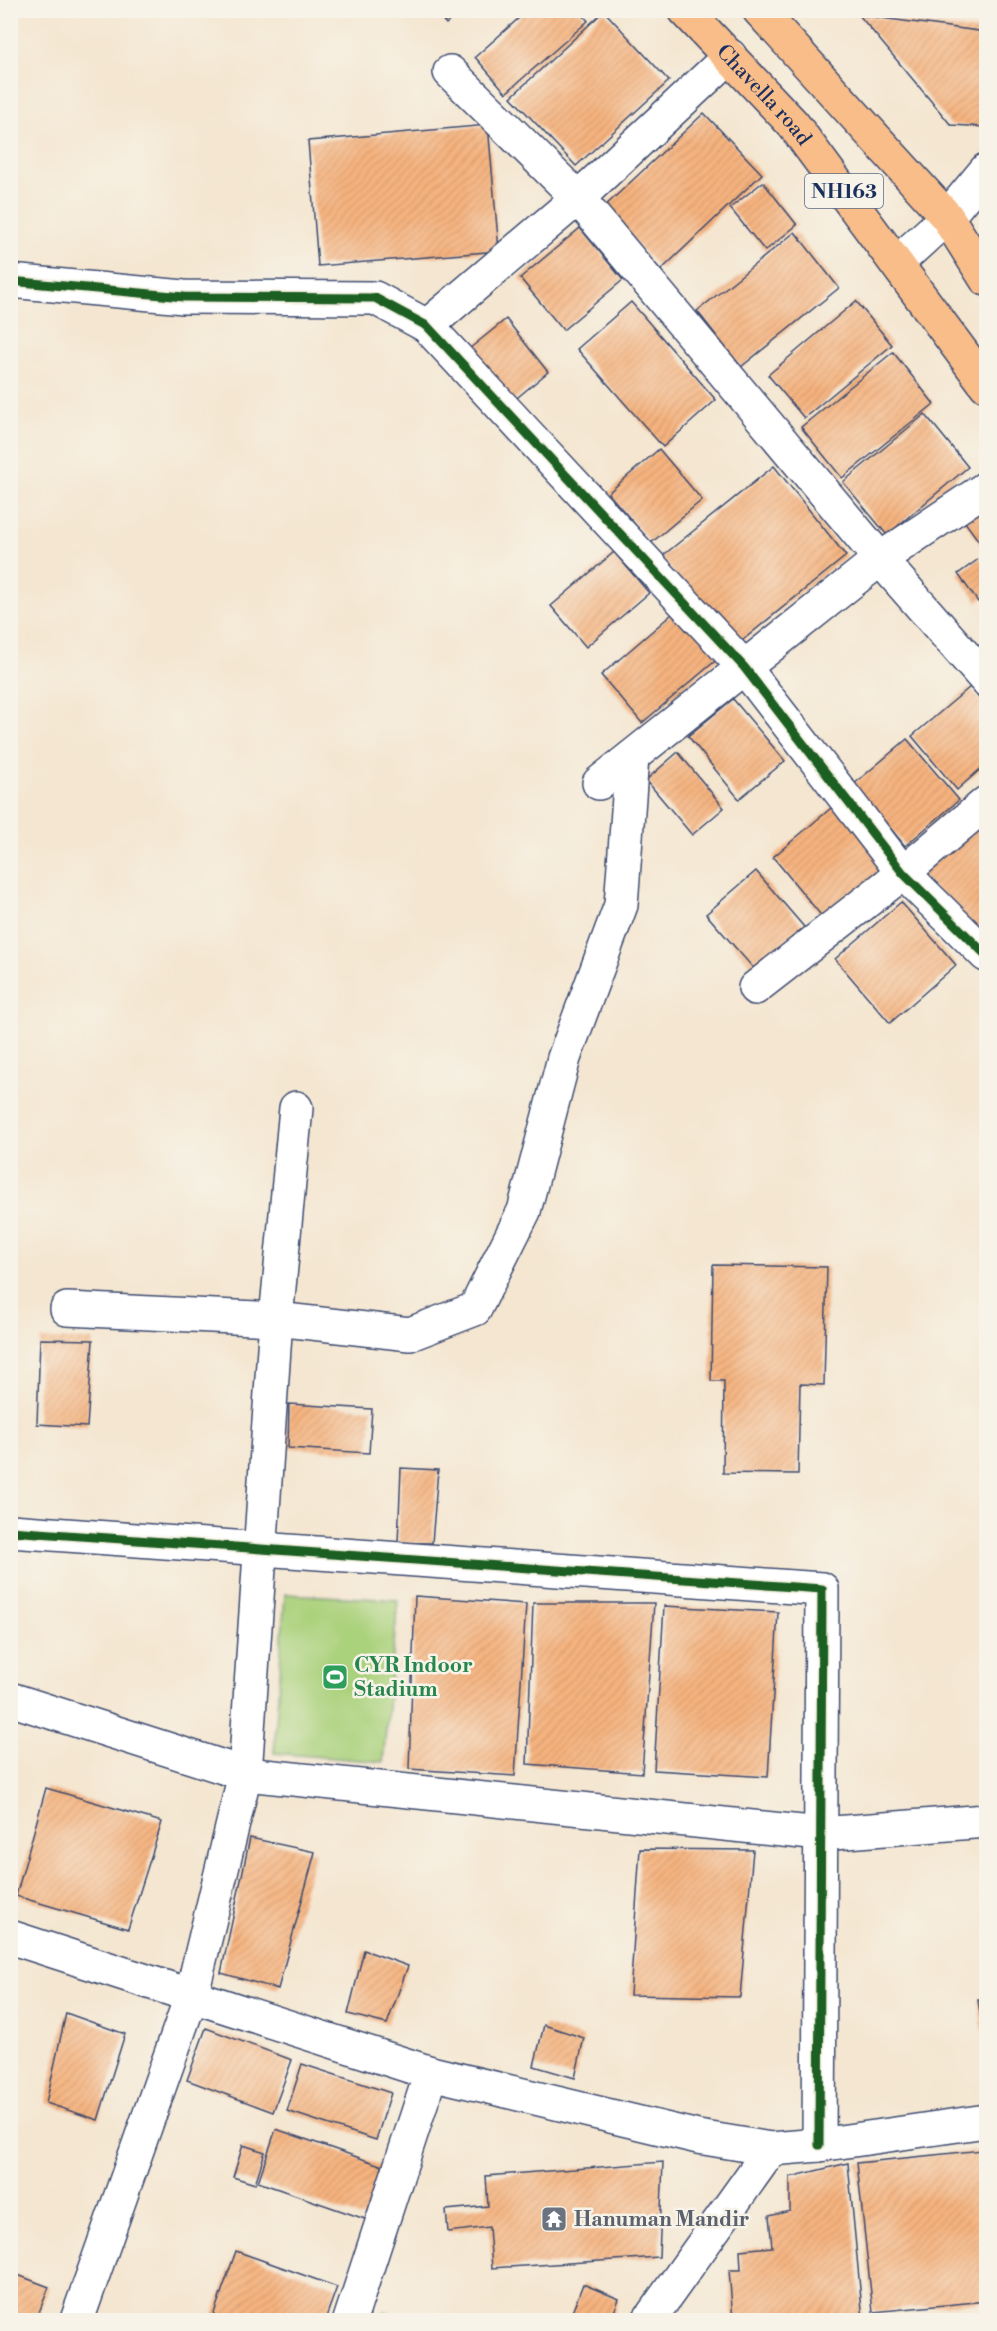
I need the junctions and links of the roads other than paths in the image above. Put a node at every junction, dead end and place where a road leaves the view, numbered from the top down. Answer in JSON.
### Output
{"nodes":[{"id":1,"x":685,"y":10,"type":"edge"},
{"id":2,"x":759,"y":10,"type":"edge"},
{"id":3,"x":730,"y":56,"type":"junction"},
{"id":4,"x":450,"y":72,"type":"dead end"},
{"id":5,"x":987,"y":170,"type":"edge"},
{"id":6,"x":578,"y":198,"type":"junction"},
{"id":7,"x":947,"y":217,"type":"junction"},
{"id":8,"x":898,"y":262,"type":"junction"},
{"id":9,"x":987,"y":279,"type":"edge"},
{"id":10,"x":10,"y":281,"type":"edge"},
{"id":11,"x":427,"y":326,"type":"junction"},
{"id":12,"x":987,"y":385,"type":"edge"},
{"id":13,"x":987,"y":488,"type":"edge"},
{"id":14,"x":880,"y":559,"type":"junction"},
{"id":15,"x":744,"y":667,"type":"junction"},
{"id":16,"x":987,"y":680,"type":"edge"},
{"id":17,"x":632,"y":757,"type":"junction"},
{"id":18,"x":599,"y":783,"type":"dead end"},
{"id":19,"x":987,"y":804,"type":"edge"},
{"id":20,"x":903,"y":873,"type":"junction"},
{"id":21,"x":987,"y":955,"type":"edge"},
{"id":22,"x":756,"y":988,"type":"dead end"},
{"id":23,"x":296,"y":1108,"type":"dead end"},
{"id":24,"x":67,"y":1309,"type":"dead end"},
{"id":25,"x":276,"y":1319,"type":"junction"},
{"id":26,"x":10,"y":1531,"type":"edge"},
{"id":27,"x":262,"y":1550,"type":"junction"},
{"id":28,"x":10,"y":1699,"type":"edge"},
{"id":29,"x":245,"y":1774,"type":"junction"},
{"id":30,"x":987,"y":1821,"type":"edge"},
{"id":31,"x":821,"y":1834,"type":"junction"},
{"id":32,"x":10,"y":1937,"type":"edge"},
{"id":33,"x":191,"y":1997,"type":"junction"},
{"id":34,"x":431,"y":2073,"type":"junction"},
{"id":35,"x":987,"y":2121,"type":"edge"},
{"id":36,"x":819,"y":2145,"type":"junction"},
{"id":37,"x":771,"y":2149,"type":"junction"},
{"id":38,"x":77,"y":2320,"type":"edge"},
{"id":39,"x":351,"y":2320,"type":"edge"},
{"id":40,"x":649,"y":2320,"type":"edge"}],
"edges":[{"from":1,"to":3,"type":"highway","name":"Chavella road","number":"NH163"},
{"from":2,"to":7,"type":"highway","number":"NH163"},
{"from":3,"to":6,"type":"street"},
{"from":3,"to":8,"type":"highway","name":"Chavella road","number":"NH163"},
{"from":4,"to":6,"type":"street"},
{"from":5,"to":7,"type":"street"},
{"from":6,"to":11,"type":"street"},
{"from":6,"to":14,"type":"street"},
{"from":7,"to":8,"type":"street"},
{"from":7,"to":9,"type":"highway","number":"NH163"},
{"from":8,"to":12,"type":"highway","name":"Chavella road","number":"NH163"},
{"from":10,"to":11,"type":"street"},
{"from":11,"to":15,"type":"street"},
{"from":13,"to":14,"type":"street"},
{"from":14,"to":15,"type":"street"},
{"from":14,"to":16,"type":"street"},
{"from":15,"to":17,"type":"street"},
{"from":15,"to":20,"type":"street"},
{"from":17,"to":18,"type":"street"},
{"from":17,"to":25,"type":"street"},
{"from":19,"to":20,"type":"street"},
{"from":20,"to":21,"type":"street"},
{"from":20,"to":22,"type":"street"},
{"from":23,"to":25,"type":"street"},
{"from":24,"to":25,"type":"street"},
{"from":25,"to":27,"type":"street"},
{"from":26,"to":27,"type":"street"},
{"from":27,"to":29,"type":"street"},
{"from":27,"to":31,"type":"street"},
{"from":28,"to":29,"type":"street"},
{"from":29,"to":31,"type":"street"},
{"from":29,"to":33,"type":"street"},
{"from":30,"to":31,"type":"street"},
{"from":31,"to":36,"type":"street"},
{"from":32,"to":33,"type":"street"},
{"from":33,"to":34,"type":"street"},
{"from":33,"to":38,"type":"street"},
{"from":34,"to":37,"type":"street"},
{"from":34,"to":39,"type":"street"},
{"from":35,"to":36,"type":"street"},
{"from":36,"to":37,"type":"street"},
{"from":37,"to":40,"type":"street"}]}
